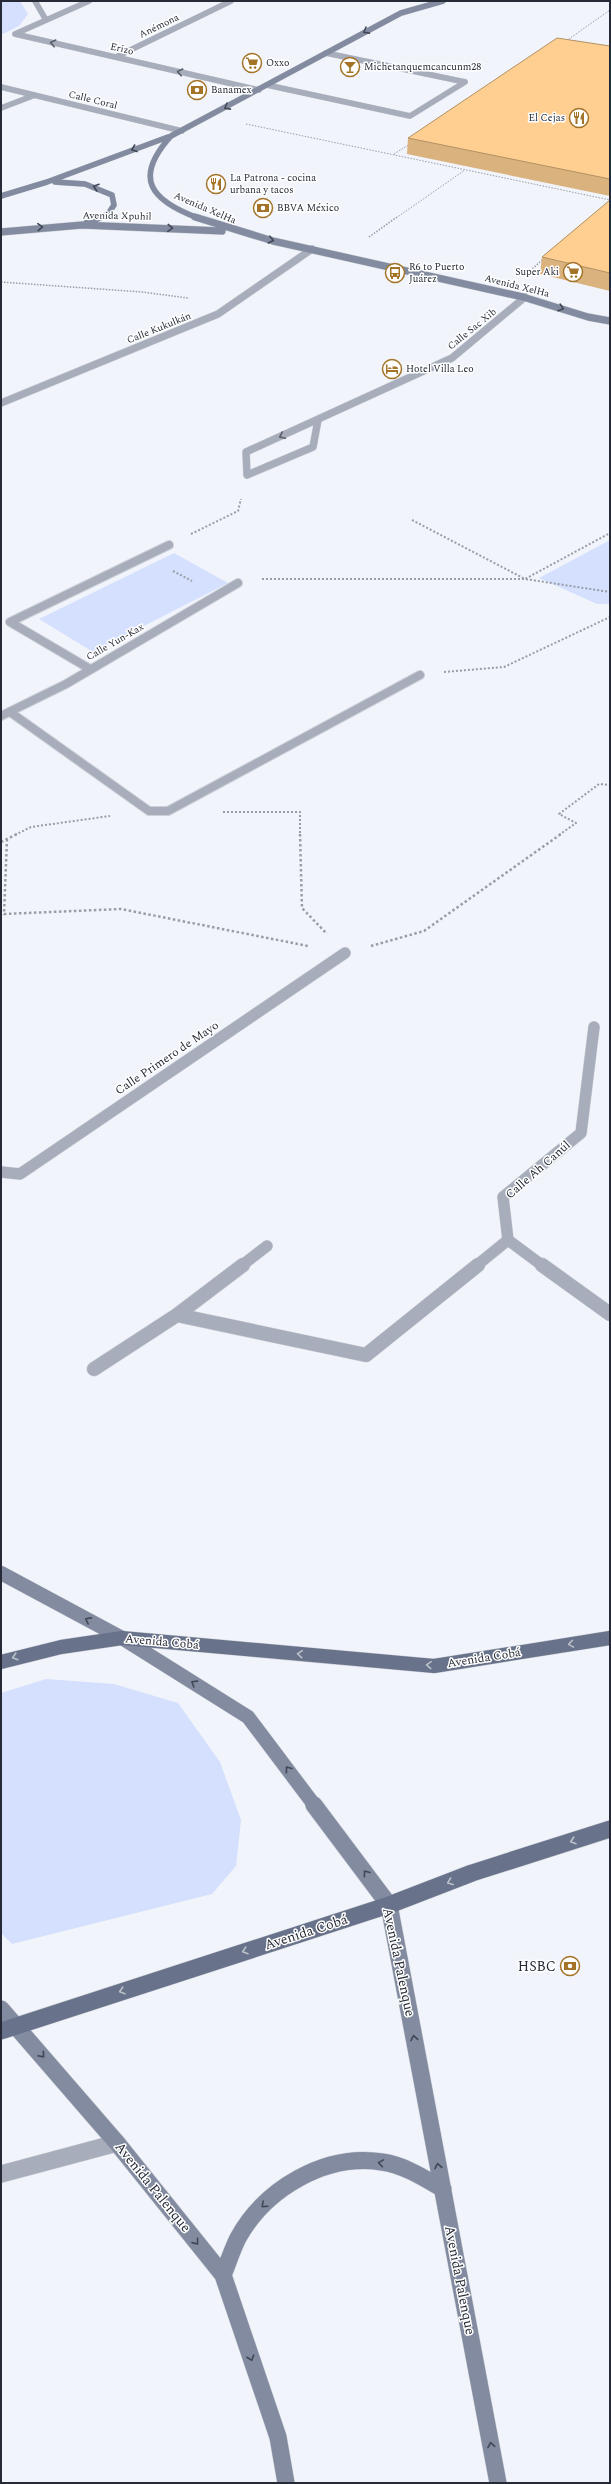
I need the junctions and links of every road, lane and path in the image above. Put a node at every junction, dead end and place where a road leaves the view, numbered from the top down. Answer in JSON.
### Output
{"nodes":[{"id":1,"x":35,"y":1,"type":"edge"},
{"id":2,"x":89,"y":1,"type":"edge"},
{"id":3,"x":231,"y":1,"type":"edge"},
{"id":4,"x":443,"y":1,"type":"edge"},
{"id":5,"x":610,"y":10,"type":"edge"},
{"id":6,"x":46,"y":20,"type":"junction"},
{"id":7,"x":561,"y":44,"type":"edge"},
{"id":8,"x":326,"y":53,"type":"junction"},
{"id":9,"x":116,"y":57,"type":"junction"},
{"id":10,"x":267,"y":85,"type":"junction"},
{"id":11,"x":1,"y":87,"type":"edge"},
{"id":12,"x":259,"y":90,"type":"junction"},
{"id":13,"x":35,"y":95,"type":"junction"},
{"id":14,"x":1,"y":108,"type":"edge"},
{"id":15,"x":210,"y":116,"type":"junction"},
{"id":16,"x":182,"y":131,"type":"junction"},
{"id":17,"x":171,"y":136,"type":"junction"},
{"id":18,"x":461,"y":165,"type":"edge"},
{"id":19,"x":457,"y":168,"type":"junction"},
{"id":20,"x":465,"y":169,"type":"junction"},
{"id":21,"x":47,"y":182,"type":"junction"},
{"id":22,"x":547,"y":183,"type":"edge"},
{"id":23,"x":543,"y":186,"type":"junction"},
{"id":24,"x":1,"y":196,"type":"edge"},
{"id":25,"x":610,"y":200,"type":"edge"},
{"id":26,"x":604,"y":205,"type":"edge"},
{"id":27,"x":82,"y":225,"type":"junction"},
{"id":28,"x":1,"y":232,"type":"edge"},
{"id":29,"x":233,"y":232,"type":"junction"},
{"id":30,"x":369,"y":238,"type":"dead end"},
{"id":31,"x":312,"y":249,"type":"junction"},
{"id":32,"x":546,"y":256,"type":"edge"},
{"id":33,"x":524,"y":277,"type":"dead end"},
{"id":34,"x":1,"y":282,"type":"edge"},
{"id":35,"x":525,"y":297,"type":"junction"},
{"id":36,"x":230,"y":306,"type":"junction"},
{"id":37,"x":608,"y":322,"type":"edge"},
{"id":38,"x":1,"y":403,"type":"edge"},
{"id":39,"x":318,"y":420,"type":"junction"},
{"id":40,"x":247,"y":475,"type":"junction"},
{"id":41,"x":412,"y":520,"type":"dead end"},
{"id":42,"x":610,"y":533,"type":"edge"},
{"id":43,"x":169,"y":546,"type":"joint"},
{"id":44,"x":146,"y":556,"type":"junction"},
{"id":45,"x":525,"y":579,"type":"junction"},
{"id":46,"x":238,"y":583,"type":"joint"},
{"id":47,"x":610,"y":592,"type":"edge"},
{"id":48,"x":218,"y":595,"type":"junction"},
{"id":49,"x":610,"y":617,"type":"edge"},
{"id":50,"x":90,"y":670,"type":"junction"},
{"id":51,"x":420,"y":675,"type":"joint"},
{"id":52,"x":10,"y":712,"type":"junction"},
{"id":53,"x":1,"y":716,"type":"edge"},
{"id":54,"x":610,"y":785,"type":"edge"},
{"id":55,"x":148,"y":811,"type":"junction"},
{"id":56,"x":215,"y":812,"type":"dead end"},
{"id":57,"x":7,"y":839,"type":"junction"},
{"id":58,"x":1,"y":842,"type":"edge"},
{"id":59,"x":345,"y":953,"type":"junction"},
{"id":60,"x":594,"y":1027,"type":"dead end"},
{"id":61,"x":1,"y":1172,"type":"edge"},
{"id":62,"x":508,"y":1240,"type":"junction"},
{"id":63,"x":267,"y":1246,"type":"dead end"},
{"id":64,"x":610,"y":1314,"type":"edge"},
{"id":65,"x":178,"y":1315,"type":"junction"},
{"id":66,"x":94,"y":1369,"type":"dead end"},
{"id":67,"x":1,"y":1573,"type":"edge"},
{"id":68,"x":122,"y":1638,"type":"junction"},
{"id":69,"x":610,"y":1638,"type":"edge"},
{"id":70,"x":1,"y":1662,"type":"edge"},
{"id":71,"x":610,"y":1829,"type":"edge"},
{"id":72,"x":389,"y":1905,"type":"junction"},
{"id":73,"x":1,"y":2009,"type":"edge"},
{"id":74,"x":9,"y":2028,"type":"edge"},
{"id":75,"x":117,"y":2143,"type":"junction"},
{"id":76,"x":1,"y":2174,"type":"edge"},
{"id":77,"x":443,"y":2189,"type":"junction"},
{"id":78,"x":223,"y":2275,"type":"junction"},
{"id":79,"x":286,"y":2483,"type":"edge"},
{"id":80,"x":498,"y":2483,"type":"edge"}],
"edges":[{"from":1,"to":6,"type":"street"},
{"from":2,"to":6,"type":"street","name":"Erizo"},
{"from":3,"to":9,"type":"street","name":"Anémona"},
{"from":4,"to":8,"type":"street","name":"Avenida XelHa","one_way":true},
{"from":5,"to":7,"type":"path"},
{"from":9,"to":6,"type":"street","name":"Erizo","one_way":true},
{"from":8,"to":10,"type":"street","name":"Avenida XelHa"},
{"from":8,"to":10,"type":"street"},
{"from":12,"to":9,"type":"street","name":"Erizo","one_way":true},
{"from":10,"to":12,"type":"street","name":"Avenida XelHa"},
{"from":11,"to":13,"type":"street","name":"Calle Coral"},
{"from":12,"to":15,"type":"street","name":"Avenida XelHa","one_way":true},
{"from":13,"to":14,"type":"street"},
{"from":13,"to":16,"type":"street","name":"Calle Coral"},
{"from":15,"to":16,"type":"street","name":"Avenida XelHa"},
{"from":15,"to":19,"type":"path"},
{"from":16,"to":17,"type":"street","name":"Avenida XelHa"},
{"from":17,"to":21,"type":"street","one_way":true},
{"from":17,"to":29,"type":"street","name":"Avenida XelHa"},
{"from":18,"to":19,"type":"path"},
{"from":19,"to":20,"type":"path"},
{"from":20,"to":23,"type":"path"},
{"from":20,"to":30,"type":"path"},
{"from":21,"to":24,"type":"street"},
{"from":27,"to":21,"type":"street","one_way":true},
{"from":22,"to":23,"type":"path"},
{"from":23,"to":25,"type":"path"},
{"from":25,"to":26,"type":"path"},
{"from":28,"to":27,"type":"street","name":"Avenida Xpuhil","one_way":true},
{"from":27,"to":29,"type":"street","name":"Avenida Xpuhil","one_way":true},
{"from":29,"to":31,"type":"street","name":"Avenida XelHa","one_way":true},
{"from":31,"to":35,"type":"street","name":"Avenida XelHa"},
{"from":31,"to":36,"type":"street","name":"Calle Kukulkán"},
{"from":32,"to":33,"type":"path"},
{"from":34,"to":36,"type":"path"},
{"from":35,"to":37,"type":"street","name":"Avenida XelHa","one_way":true},
{"from":35,"to":39,"type":"street","name":"Calle Sac Xib"},
{"from":36,"to":38,"type":"street","name":"Calle Kukulkán"},
{"from":39,"to":40,"type":"street"},
{"from":39,"to":40,"type":"street","name":"Calle Sac Xib","one_way":true},
{"from":40,"to":43,"type":"path"},
{"from":41,"to":45,"type":"path"},
{"from":42,"to":45,"type":"path"},
{"from":43,"to":44,"type":"street"},
{"from":44,"to":48,"type":"path"},
{"from":44,"to":50,"type":"street"},
{"from":45,"to":46,"type":"path"},
{"from":45,"to":47,"type":"path"},
{"from":46,"to":48,"type":"street","name":"Calle Yun-Kax"},
{"from":48,"to":50,"type":"street","name":"Calle Yun-Kax"},
{"from":49,"to":51,"type":"path"},
{"from":50,"to":52,"type":"street","name":"Calle Yun-Kax"},
{"from":51,"to":55,"type":"street"},
{"from":52,"to":53,"type":"street","name":"Calle Yun-Kax"},
{"from":52,"to":55,"type":"street"},
{"from":54,"to":59,"type":"path"},
{"from":55,"to":57,"type":"path"},
{"from":56,"to":59,"type":"path"},
{"from":57,"to":58,"type":"path"},
{"from":57,"to":59,"type":"path"},
{"from":59,"to":61,"type":"street","name":"Calle Primero de Mayo"},
{"from":60,"to":62,"type":"street","name":"Calle Ah Canúl"},
{"from":62,"to":64,"type":"street"},
{"from":62,"to":65,"type":"street"},
{"from":63,"to":65,"type":"street"},
{"from":65,"to":66,"type":"street"},
{"from":68,"to":67,"type":"street","name":"Avenida Palenque","one_way":true},
{"from":69,"to":68,"type":"main road","name":"Avenida Cobá","one_way":true},
{"from":68,"to":70,"type":"main road","name":"Avenida Cobá","one_way":true},
{"from":72,"to":68,"type":"street","name":"Avenida Palenque","one_way":true},
{"from":71,"to":72,"type":"main road","name":"Avenida Cobá","one_way":true},
{"from":72,"to":74,"type":"main road","name":"Avenida Cobá","one_way":true},
{"from":77,"to":72,"type":"street","name":"Avenida Palenque","one_way":true},
{"from":73,"to":74,"type":"street","name":"Avenida Palenque"},
{"from":74,"to":75,"type":"street","name":"Avenida Palenque","one_way":true},
{"from":75,"to":76,"type":"street"},
{"from":75,"to":78,"type":"street","name":"Avenida Palenque","one_way":true},
{"from":77,"to":78,"type":"street","one_way":true},
{"from":80,"to":77,"type":"street","name":"Avenida Palenque","one_way":true},
{"from":78,"to":79,"type":"street","name":"Avenida Palenque","one_way":true}]}
